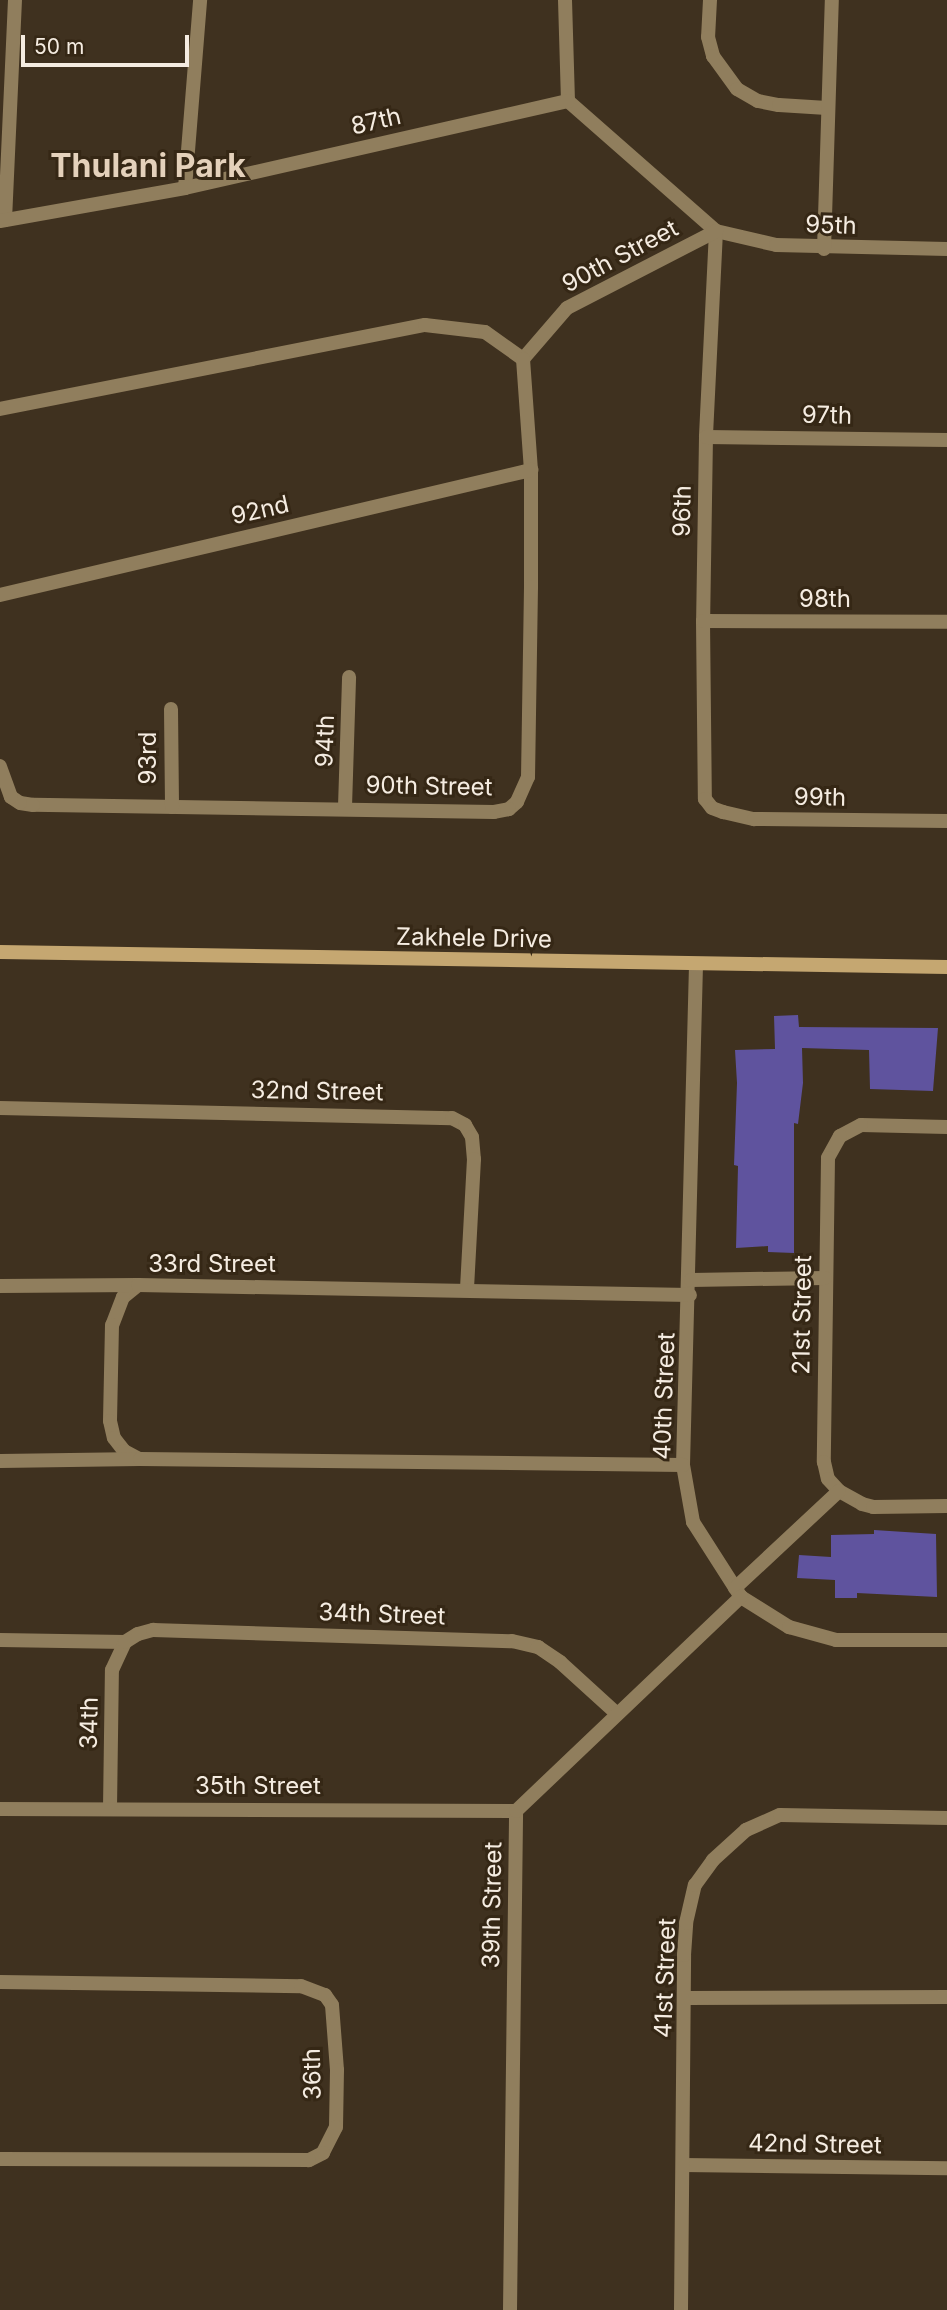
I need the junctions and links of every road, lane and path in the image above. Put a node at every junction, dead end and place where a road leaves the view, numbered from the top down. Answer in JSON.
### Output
{"nodes":[{"id":1,"x":15,"y":0,"type":"edge"},
{"id":2,"x":200,"y":0,"type":"edge"},
{"id":3,"x":565,"y":0,"type":"edge"},
{"id":4,"x":710,"y":0,"type":"edge"},
{"id":5,"x":832,"y":0,"type":"edge"},
{"id":6,"x":6,"y":33,"type":"edge"},
{"id":7,"x":568,"y":101,"type":"junction"},
{"id":8,"x":827,"y":108,"type":"junction"},
{"id":9,"x":185,"y":188,"type":"junction"},
{"id":10,"x":3,"y":221,"type":"edge"},
{"id":11,"x":716,"y":231,"type":"junction"},
{"id":12,"x":824,"y":249,"type":"junction"},
{"id":13,"x":947,"y":249,"type":"edge"},
{"id":14,"x":523,"y":359,"type":"junction"},
{"id":15,"x":0,"y":409,"type":"edge"},
{"id":16,"x":706,"y":436,"type":"junction"},
{"id":17,"x":947,"y":440,"type":"edge"},
{"id":18,"x":531,"y":470,"type":"junction"},
{"id":19,"x":0,"y":595,"type":"edge"},
{"id":20,"x":703,"y":621,"type":"junction"},
{"id":21,"x":947,"y":622,"type":"edge"},
{"id":22,"x":349,"y":677,"type":"dead end"},
{"id":23,"x":171,"y":709,"type":"dead end"},
{"id":24,"x":0,"y":766,"type":"edge"},
{"id":25,"x":704,"y":792,"type":"joint"},
{"id":26,"x":172,"y":807,"type":"junction"},
{"id":27,"x":345,"y":807,"type":"junction"},
{"id":28,"x":947,"y":821,"type":"edge"},
{"id":29,"x":0,"y":952,"type":"edge"},
{"id":30,"x":696,"y":965,"type":"junction"},
{"id":31,"x":947,"y":967,"type":"edge"},
{"id":32,"x":0,"y":1108,"type":"edge"},
{"id":33,"x":947,"y":1127,"type":"edge"},
{"id":34,"x":824,"y":1278,"type":"junction"},
{"id":35,"x":138,"y":1285,"type":"junction"},
{"id":36,"x":0,"y":1286,"type":"edge"},
{"id":37,"x":690,"y":1287,"type":"junction"},
{"id":38,"x":467,"y":1290,"type":"junction"},
{"id":39,"x":140,"y":1459,"type":"junction"},
{"id":40,"x":0,"y":1461,"type":"edge"},
{"id":41,"x":683,"y":1465,"type":"junction"},
{"id":42,"x":839,"y":1490,"type":"junction"},
{"id":43,"x":947,"y":1506,"type":"edge"},
{"id":44,"x":738,"y":1593,"type":"junction"},
{"id":45,"x":0,"y":1640,"type":"edge"},
{"id":46,"x":947,"y":1640,"type":"edge"},
{"id":47,"x":125,"y":1642,"type":"junction"},
{"id":48,"x":616,"y":1713,"type":"junction"},
{"id":49,"x":110,"y":1808,"type":"junction"},
{"id":50,"x":0,"y":1809,"type":"edge"},
{"id":51,"x":516,"y":1811,"type":"junction"},
{"id":52,"x":947,"y":1818,"type":"edge"},
{"id":53,"x":0,"y":1982,"type":"edge"},
{"id":54,"x":947,"y":1997,"type":"edge"},
{"id":55,"x":686,"y":1998,"type":"junction"},
{"id":56,"x":0,"y":2159,"type":"edge"},
{"id":57,"x":683,"y":2165,"type":"junction"},
{"id":58,"x":947,"y":2168,"type":"edge"},
{"id":59,"x":510,"y":2310,"type":"edge"},
{"id":60,"x":681,"y":2310,"type":"edge"}],
"edges":[{"from":1,"to":6,"type":"street"},
{"from":2,"to":9,"type":"street"},
{"from":3,"to":7,"type":"street"},
{"from":4,"to":8,"type":"street"},
{"from":5,"to":8,"type":"street"},
{"from":6,"to":10,"type":"street"},
{"from":7,"to":9,"type":"street","name":"87th"},
{"from":7,"to":11,"type":"street"},
{"from":8,"to":12,"type":"street"},
{"from":9,"to":10,"type":"street","name":"87th"},
{"from":11,"to":12,"type":"street","name":"95th"},
{"from":11,"to":14,"type":"street","name":"90th Street"},
{"from":11,"to":16,"type":"street","name":"96th"},
{"from":12,"to":13,"type":"street","name":"95th"},
{"from":14,"to":15,"type":"street"},
{"from":14,"to":18,"type":"street","name":"90th Street"},
{"from":16,"to":17,"type":"street","name":"97th"},
{"from":16,"to":20,"type":"street","name":"96th"},
{"from":18,"to":19,"type":"street","name":"92nd"},
{"from":18,"to":27,"type":"street","name":"90th Street"},
{"from":20,"to":21,"type":"street","name":"98th"},
{"from":20,"to":25,"type":"street","name":"96th"},
{"from":22,"to":27,"type":"street","name":"94th"},
{"from":23,"to":26,"type":"street","name":"93rd"},
{"from":24,"to":26,"type":"street","name":"90th Street"},
{"from":25,"to":28,"type":"street","name":"99th"},
{"from":26,"to":27,"type":"street","name":"90th Street"},
{"from":29,"to":30,"type":"street","name":"Zakhele Drive"},
{"from":30,"to":31,"type":"street","name":"Zakhele Drive"},
{"from":30,"to":37,"type":"street","name":"40th Street"},
{"from":32,"to":38,"type":"street","name":"32nd Street"},
{"from":33,"to":34,"type":"street","name":"21st Street"},
{"from":34,"to":37,"type":"street","name":"33rd Street"},
{"from":34,"to":42,"type":"street","name":"21st Street"},
{"from":35,"to":36,"type":"street"},
{"from":35,"to":38,"type":"street","name":"33rd Street"},
{"from":35,"to":39,"type":"street","name":"33rd Street"},
{"from":37,"to":38,"type":"street","name":"33rd Street"},
{"from":37,"to":41,"type":"street","name":"40th Street"},
{"from":39,"to":40,"type":"street"},
{"from":39,"to":41,"type":"street"},
{"from":41,"to":44,"type":"street","name":"40th Street"},
{"from":42,"to":43,"type":"street"},
{"from":42,"to":44,"type":"street","name":"39th Street"},
{"from":44,"to":46,"type":"street","name":"40th Street"},
{"from":44,"to":48,"type":"street","name":"39th Street"},
{"from":45,"to":47,"type":"street"},
{"from":47,"to":48,"type":"street","name":"34th Street"},
{"from":47,"to":49,"type":"street","name":"34th"},
{"from":48,"to":51,"type":"street","name":"39th Street"},
{"from":49,"to":50,"type":"street","name":"35th Street"},
{"from":49,"to":51,"type":"street","name":"35th Street"},
{"from":51,"to":59,"type":"street","name":"39th Street"},
{"from":52,"to":55,"type":"street","name":"41st Street"},
{"from":53,"to":56,"type":"street","name":"36th"},
{"from":54,"to":55,"type":"street"},
{"from":55,"to":57,"type":"street","name":"41st Street"},
{"from":57,"to":58,"type":"street","name":"42nd Street"},
{"from":57,"to":60,"type":"street","name":"41st Street"}]}
